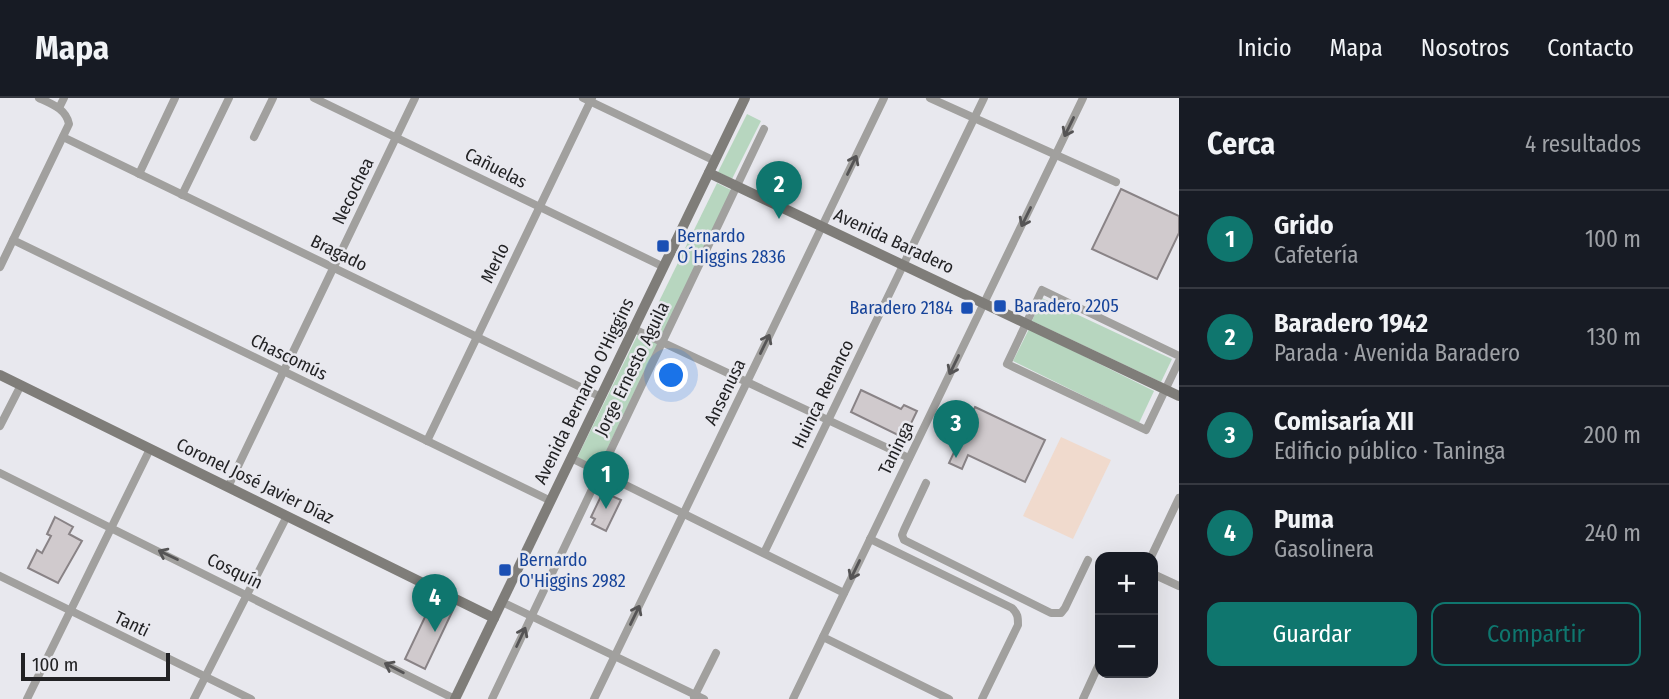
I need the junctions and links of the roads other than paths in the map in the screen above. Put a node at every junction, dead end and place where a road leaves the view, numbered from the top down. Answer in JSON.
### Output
{"nodes":[{"id":1,"x":39,"y":98,"type":"edge"},
{"id":2,"x":64,"y":98,"type":"edge"},
{"id":3,"x":175,"y":98,"type":"edge"},
{"id":4,"x":229,"y":98,"type":"edge"},
{"id":5,"x":273,"y":98,"type":"edge"},
{"id":6,"x":314,"y":98,"type":"edge"},
{"id":7,"x":415,"y":98,"type":"edge"},
{"id":8,"x":745,"y":98,"type":"edge"},
{"id":9,"x":884,"y":98,"type":"edge"},
{"id":10,"x":930,"y":98,"type":"edge"},
{"id":11,"x":984,"y":98,"type":"edge"},
{"id":12,"x":1083,"y":98,"type":"edge"},
{"id":13,"x":589,"y":99,"type":"edge"},
{"id":14,"x":59,"y":108,"type":"junction"},
{"id":15,"x":974,"y":118,"type":"junction"},
{"id":16,"x":764,"y":129,"type":"dead end"},
{"id":17,"x":397,"y":136,"type":"junction"},
{"id":18,"x":63,"y":137,"type":"junction"},
{"id":19,"x":254,"y":137,"type":"dead end"},
{"id":20,"x":1055,"y":155,"type":"junction"},
{"id":21,"x":715,"y":161,"type":"junction"},
{"id":22,"x":709,"y":173,"type":"junction"},
{"id":23,"x":139,"y":174,"type":"junction"},
{"id":24,"x":1116,"y":182,"type":"dead end"},
{"id":25,"x":736,"y":187,"type":"junction"},
{"id":26,"x":182,"y":195,"type":"junction"},
{"id":27,"x":540,"y":208,"type":"junction"},
{"id":28,"x":822,"y":226,"type":"junction"},
{"id":29,"x":13,"y":240,"type":"junction"},
{"id":30,"x":904,"y":265,"type":"junction"},
{"id":31,"x":0,"y":267,"type":"edge"},
{"id":32,"x":664,"y":267,"type":"junction"},
{"id":33,"x":334,"y":268,"type":"junction"},
{"id":34,"x":984,"y":303,"type":"junction"},
{"id":35,"x":1026,"y":323,"type":"junction"},
{"id":36,"x":634,"y":329,"type":"junction"},
{"id":37,"x":477,"y":337,"type":"junction"},
{"id":38,"x":662,"y":342,"type":"junction"},
{"id":39,"x":1179,"y":358,"type":"edge"},
{"id":40,"x":284,"y":372,"type":"junction"},
{"id":41,"x":0,"y":375,"type":"edge"},
{"id":42,"x":747,"y":382,"type":"junction"},
{"id":43,"x":21,"y":385,"type":"junction"},
{"id":44,"x":1165,"y":389,"type":"junction"},
{"id":45,"x":1179,"y":396,"type":"edge"},
{"id":46,"x":601,"y":397,"type":"junction"},
{"id":47,"x":828,"y":420,"type":"junction"},
{"id":48,"x":0,"y":426,"type":"edge"},
{"id":49,"x":427,"y":442,"type":"junction"},
{"id":50,"x":150,"y":449,"type":"junction"},
{"id":51,"x":571,"y":458,"type":"junction"},
{"id":52,"x":909,"y":458,"type":"junction"},
{"id":53,"x":600,"y":472,"type":"junction"},
{"id":54,"x":0,"y":473,"type":"edge"},
{"id":55,"x":926,"y":483,"type":"dead end"},
{"id":56,"x":228,"y":487,"type":"junction"},
{"id":57,"x":1179,"y":498,"type":"edge"},
{"id":58,"x":551,"y":501,"type":"junction"},
{"id":59,"x":684,"y":514,"type":"junction"},
{"id":60,"x":286,"y":516,"type":"junction"},
{"id":61,"x":112,"y":527,"type":"junction"},
{"id":62,"x":870,"y":539,"type":"junction"},
{"id":63,"x":1153,"y":552,"type":"edge"},
{"id":64,"x":764,"y":553,"type":"junction"},
{"id":65,"x":1088,"y":560,"type":"dead end"},
{"id":66,"x":0,"y":576,"type":"edge"},
{"id":67,"x":1158,"y":576,"type":"edge"},
{"id":68,"x":978,"y":577,"type":"junction"},
{"id":69,"x":1179,"y":586,"type":"edge"},
{"id":70,"x":973,"y":589,"type":"junction"},
{"id":71,"x":844,"y":593,"type":"junction"},
{"id":72,"x":248,"y":595,"type":"junction"},
{"id":73,"x":502,"y":602,"type":"junction"},
{"id":74,"x":70,"y":611,"type":"junction"},
{"id":75,"x":531,"y":616,"type":"junction"},
{"id":76,"x":495,"y":618,"type":"junction"},
{"id":77,"x":823,"y":637,"type":"junction"},
{"id":78,"x":716,"y":653,"type":"dead end"},
{"id":79,"x":615,"y":656,"type":"junction"},
{"id":80,"x":1095,"y":673,"type":"edge"},
{"id":81,"x":205,"y":677,"type":"junction"},
{"id":82,"x":694,"y":697,"type":"edge"},
{"id":83,"x":27,"y":699,"type":"edge"},
{"id":84,"x":194,"y":699,"type":"edge"},
{"id":85,"x":251,"y":699,"type":"edge"},
{"id":86,"x":455,"y":699,"type":"edge"},
{"id":87,"x":492,"y":699,"type":"edge"},
{"id":88,"x":594,"y":699,"type":"edge"},
{"id":89,"x":704,"y":699,"type":"edge"},
{"id":90,"x":793,"y":699,"type":"edge"},
{"id":91,"x":949,"y":699,"type":"edge"},
{"id":92,"x":982,"y":699,"type":"edge"},
{"id":93,"x":1083,"y":699,"type":"edge"}],
"edges":[{"from":1,"to":14,"type":"street"},
{"from":2,"to":14,"type":"street"},
{"from":3,"to":23,"type":"street"},
{"from":4,"to":26,"type":"street"},
{"from":5,"to":19,"type":"street"},
{"from":6,"to":17,"type":"street","name":"Cañuelas"},
{"from":7,"to":17,"type":"street","name":"Necochea"},
{"from":8,"to":21,"type":"main road","name":"Avenida Bernardo O'Higgins"},
{"from":28,"to":9,"type":"street","name":"Ansenusa","one_way":true},
{"from":10,"to":15,"type":"street"},
{"from":11,"to":15,"type":"street","name":"Huinca Renanco"},
{"from":12,"to":20,"type":"street","name":"Taninga","one_way":true},
{"from":13,"to":21,"type":"street"},
{"from":13,"to":27,"type":"street","name":"Merlo"},
{"from":14,"to":18,"type":"street"},
{"from":15,"to":20,"type":"street"},
{"from":15,"to":30,"type":"street","name":"Huinca Renanco"},
{"from":16,"to":25,"type":"street","name":"Jorge Ernesto Aguila"},
{"from":17,"to":27,"type":"street","name":"Cañuelas"},
{"from":17,"to":33,"type":"street","name":"Necochea"},
{"from":18,"to":23,"type":"street","name":"Bragado"},
{"from":18,"to":29,"type":"street"},
{"from":20,"to":24,"type":"street"},
{"from":20,"to":34,"type":"street","name":"Taninga","one_way":true},
{"from":21,"to":22,"type":"main road","name":"Avenida Bernardo O'Higgins"},
{"from":22,"to":25,"type":"main road","name":"Avenida Baradero"},
{"from":22,"to":32,"type":"main road","name":"Avenida Bernardo O'Higgins"},
{"from":23,"to":26,"type":"street","name":"Bragado"},
{"from":25,"to":28,"type":"main road","name":"Avenida Baradero"},
{"from":25,"to":38,"type":"street","name":"Jorge Ernesto Aguila"},
{"from":26,"to":33,"type":"street","name":"Bragado"},
{"from":27,"to":32,"type":"street","name":"Cañuelas"},
{"from":27,"to":37,"type":"street","name":"Merlo"},
{"from":28,"to":30,"type":"main road","name":"Avenida Baradero"},
{"from":42,"to":28,"type":"street","name":"Ansenusa","one_way":true},
{"from":29,"to":31,"type":"street"},
{"from":29,"to":40,"type":"street","name":"Chascomús"},
{"from":30,"to":34,"type":"main road","name":"Avenida Baradero"},
{"from":30,"to":47,"type":"street","name":"Huinca Renanco"},
{"from":32,"to":36,"type":"main road","name":"Avenida Bernardo O'Higgins"},
{"from":33,"to":37,"type":"street","name":"Bragado"},
{"from":33,"to":40,"type":"street","name":"Necochea"},
{"from":34,"to":35,"type":"main road","name":"Avenida Baradero"},
{"from":34,"to":52,"type":"street","name":"Taninga","one_way":true},
{"from":35,"to":39,"type":"street"},
{"from":35,"to":44,"type":"main road","name":"Avenida Baradero"},
{"from":35,"to":44,"type":"street"},
{"from":36,"to":38,"type":"street"},
{"from":36,"to":46,"type":"main road","name":"Avenida Bernardo O'Higgins"},
{"from":37,"to":46,"type":"street","name":"Bragado"},
{"from":37,"to":49,"type":"street","name":"Merlo"},
{"from":38,"to":42,"type":"street"},
{"from":38,"to":53,"type":"street","name":"Jorge Ernesto Aguila"},
{"from":39,"to":44,"type":"street"},
{"from":40,"to":49,"type":"street","name":"Chascomús"},
{"from":40,"to":56,"type":"street","name":"Necochea"},
{"from":41,"to":43,"type":"main road","name":"Coronel José Javier Díaz"},
{"from":42,"to":47,"type":"street"},
{"from":42,"to":59,"type":"street","name":"Ansenusa"},
{"from":43,"to":48,"type":"street"},
{"from":43,"to":50,"type":"main road","name":"Coronel José Javier Díaz"},
{"from":44,"to":45,"type":"main road","name":"Avenida Baradero"},
{"from":46,"to":51,"type":"main road","name":"Avenida Bernardo O'Higgins"},
{"from":47,"to":52,"type":"street"},
{"from":47,"to":64,"type":"street","name":"Huinca Renanco"},
{"from":49,"to":58,"type":"street","name":"Chascomús"},
{"from":50,"to":56,"type":"main road","name":"Coronel José Javier Díaz"},
{"from":50,"to":61,"type":"street"},
{"from":51,"to":53,"type":"street"},
{"from":51,"to":58,"type":"main road","name":"Avenida Bernardo O'Higgins"},
{"from":52,"to":62,"type":"street","name":"Taninga"},
{"from":53,"to":59,"type":"street"},
{"from":53,"to":75,"type":"street","name":"Jorge Ernesto Aguila"},
{"from":54,"to":61,"type":"street","name":"Cosquín"},
{"from":55,"to":68,"type":"street"},
{"from":56,"to":60,"type":"main road","name":"Coronel José Javier Díaz"},
{"from":57,"to":63,"type":"street"},
{"from":58,"to":73,"type":"main road","name":"Avenida Bernardo O'Higgins"},
{"from":59,"to":64,"type":"street"},
{"from":79,"to":59,"type":"street","name":"Ansenusa","one_way":true},
{"from":60,"to":72,"type":"street"},
{"from":60,"to":76,"type":"main road","name":"Coronel José Javier Díaz"},
{"from":72,"to":61,"type":"street","name":"Cosquín","one_way":true},
{"from":61,"to":74,"type":"street"},
{"from":62,"to":70,"type":"street"},
{"from":62,"to":71,"type":"street","name":"Taninga","one_way":true},
{"from":64,"to":71,"type":"street"},
{"from":65,"to":68,"type":"street"},
{"from":66,"to":74,"type":"street","name":"Tanti"},
{"from":67,"to":69,"type":"street"},
{"from":68,"to":70,"type":"street"},
{"from":70,"to":92,"type":"street"},
{"from":71,"to":77,"type":"street","name":"Taninga"},
{"from":72,"to":81,"type":"street"},
{"from":86,"to":72,"type":"street","name":"Cosquín","one_way":true},
{"from":73,"to":75,"type":"street"},
{"from":73,"to":76,"type":"main road","name":"Avenida Bernardo O'Higgins"},
{"from":74,"to":81,"type":"street","name":"Tanti"},
{"from":74,"to":83,"type":"street"},
{"from":75,"to":79,"type":"street"},
{"from":87,"to":75,"type":"street","name":"Jorge Ernesto Aguila","one_way":true},
{"from":76,"to":86,"type":"main road","name":"Avenida Bernardo O'Higgins"},
{"from":77,"to":90,"type":"street","name":"Taninga"},
{"from":77,"to":91,"type":"street"},
{"from":78,"to":82,"type":"street"},
{"from":79,"to":82,"type":"street"},
{"from":79,"to":88,"type":"street","name":"Ansenusa"},
{"from":80,"to":93,"type":"street"},
{"from":81,"to":84,"type":"street"},
{"from":81,"to":85,"type":"street","name":"Tanti"},
{"from":82,"to":89,"type":"street"}]}
